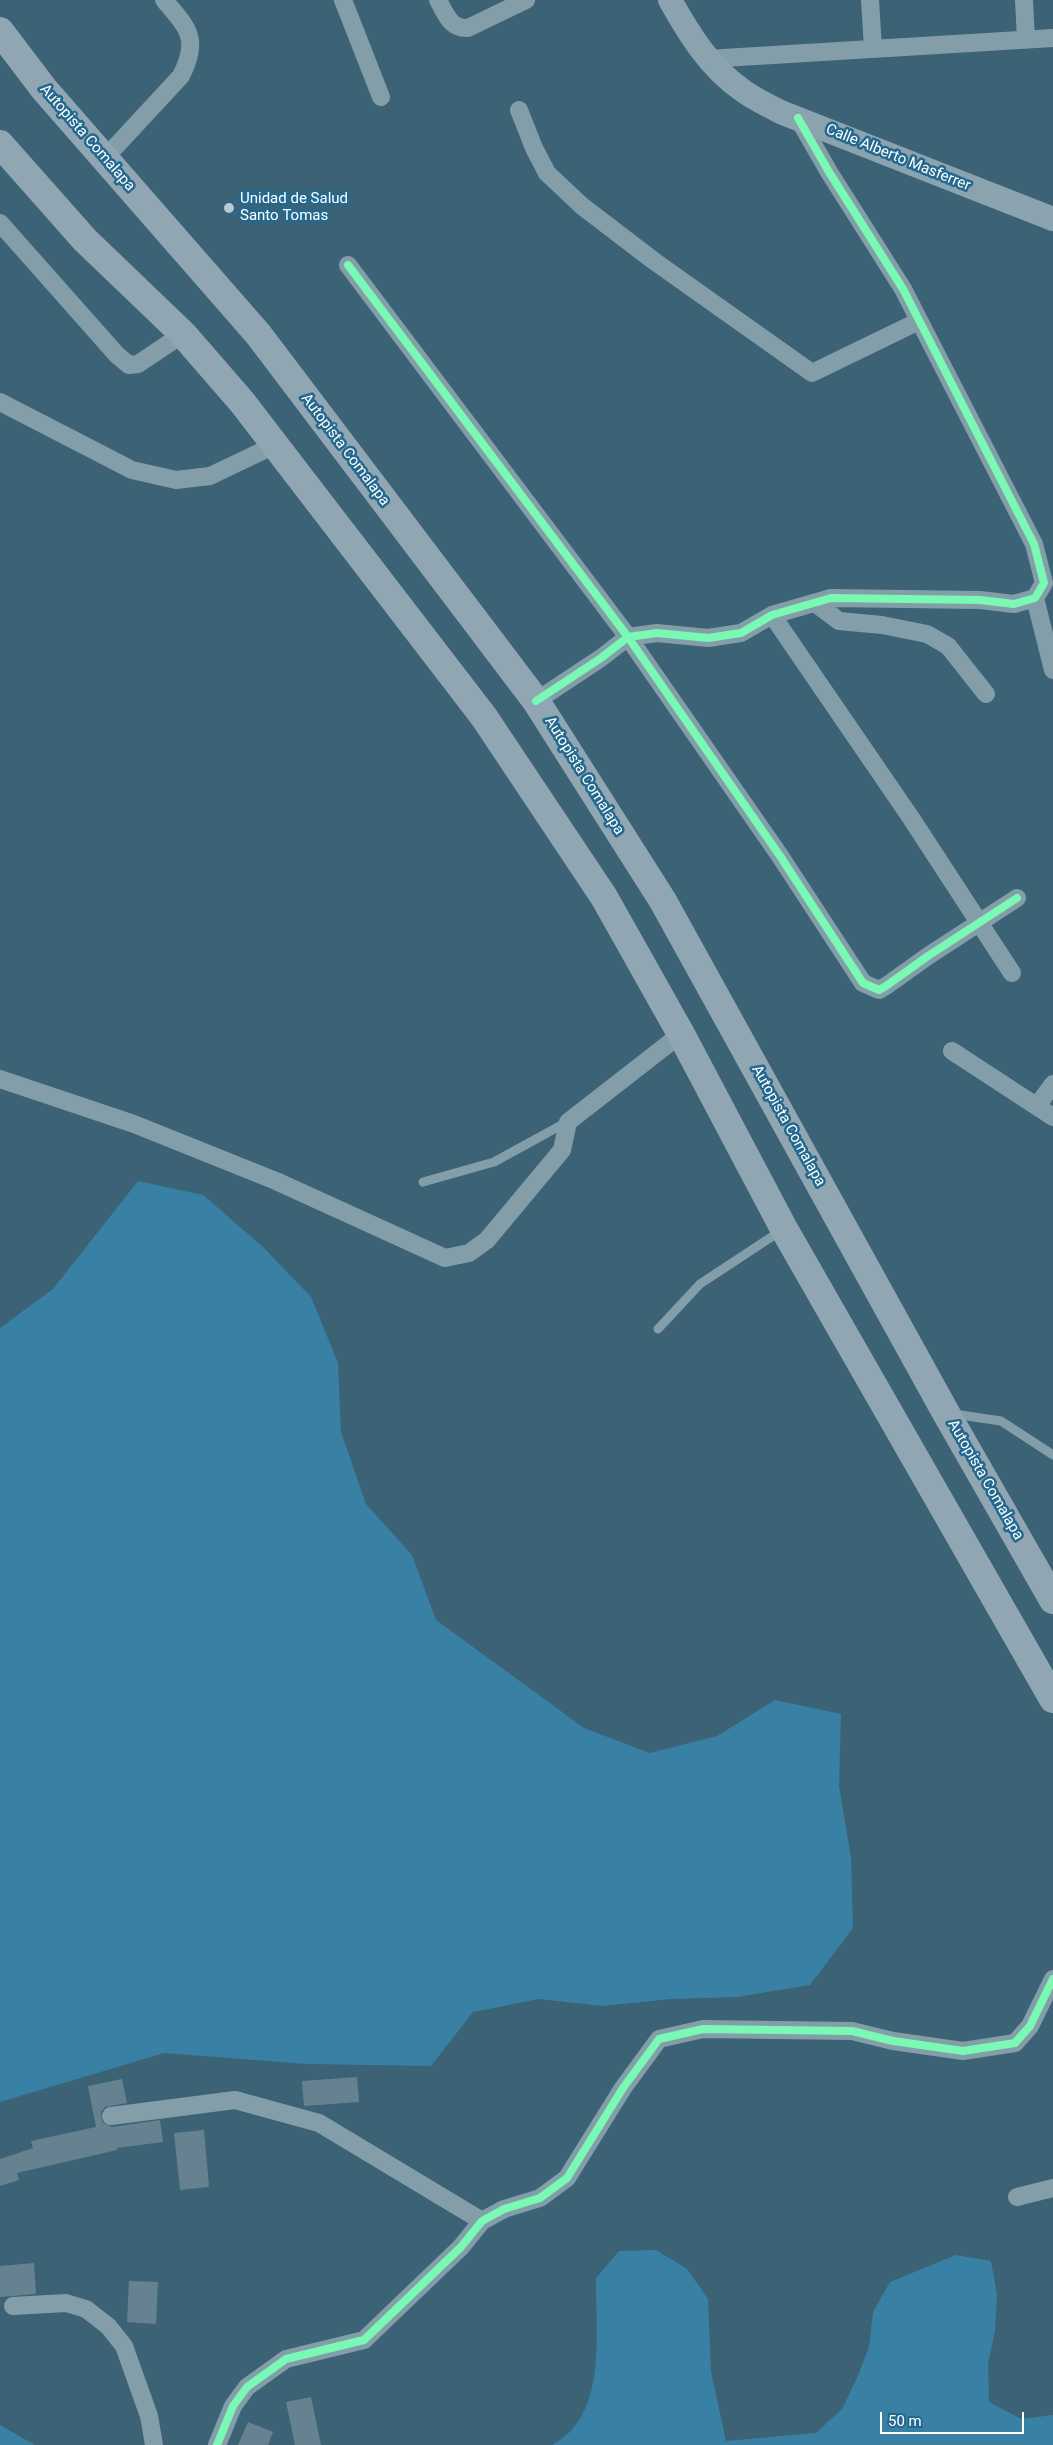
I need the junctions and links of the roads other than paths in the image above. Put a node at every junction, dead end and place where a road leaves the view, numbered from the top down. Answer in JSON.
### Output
{"nodes":[{"id":1,"x":164,"y":0,"type":"edge"},
{"id":2,"x":342,"y":0,"type":"edge"},
{"id":3,"x":438,"y":0,"type":"edge"},
{"id":4,"x":526,"y":0,"type":"edge"},
{"id":5,"x":670,"y":0,"type":"edge"},
{"id":6,"x":870,"y":0,"type":"edge"},
{"id":7,"x":1024,"y":0,"type":"edge"},
{"id":8,"x":0,"y":31,"type":"edge"},
{"id":9,"x":1053,"y":38,"type":"edge"},
{"id":10,"x":1026,"y":40,"type":"junction"},
{"id":11,"x":873,"y":49,"type":"junction"},
{"id":12,"x":707,"y":59,"type":"junction"},
{"id":13,"x":381,"y":97,"type":"dead end"},
{"id":14,"x":519,"y":110,"type":"dead end"},
{"id":15,"x":798,"y":118,"type":"junction"},
{"id":16,"x":0,"y":144,"type":"edge"},
{"id":17,"x":105,"y":158,"type":"junction"},
{"id":18,"x":1053,"y":220,"type":"edge"},
{"id":19,"x":0,"y":223,"type":"edge"},
{"id":20,"x":348,"y":265,"type":"dead end"},
{"id":21,"x":919,"y":321,"type":"junction"},
{"id":22,"x":183,"y":334,"type":"junction"},
{"id":23,"x":0,"y":402,"type":"edge"},
{"id":24,"x":275,"y":445,"type":"junction"},
{"id":25,"x":1035,"y":598,"type":"junction"},
{"id":26,"x":815,"y":603,"type":"junction"},
{"id":27,"x":772,"y":615,"type":"junction"},
{"id":28,"x":628,"y":637,"type":"junction"},
{"id":29,"x":1053,"y":670,"type":"edge"},
{"id":30,"x":986,"y":694,"type":"dead end"},
{"id":31,"x":536,"y":701,"type":"junction"},
{"id":32,"x":1017,"y":898,"type":"dead end"},
{"id":33,"x":980,"y":922,"type":"junction"},
{"id":34,"x":1012,"y":973,"type":"dead end"},
{"id":35,"x":681,"y":1034,"type":"junction"},
{"id":36,"x":952,"y":1051,"type":"dead end"},
{"id":37,"x":0,"y":1079,"type":"edge"},
{"id":38,"x":1053,"y":1084,"type":"edge"},
{"id":39,"x":1037,"y":1106,"type":"junction"},
{"id":40,"x":1053,"y":1116,"type":"edge"},
{"id":41,"x":568,"y":1122,"type":"junction"},
{"id":42,"x":423,"y":1182,"type":"dead end"},
{"id":43,"x":784,"y":1229,"type":"junction"},
{"id":44,"x":658,"y":1329,"type":"dead end"},
{"id":45,"x":946,"y":1413,"type":"junction"},
{"id":46,"x":1053,"y":1455,"type":"edge"},
{"id":47,"x":1053,"y":1600,"type":"edge"},
{"id":48,"x":1053,"y":1699,"type":"edge"},
{"id":49,"x":1053,"y":1979,"type":"edge"},
{"id":50,"x":110,"y":2116,"type":"dead end"},
{"id":51,"x":1053,"y":2188,"type":"edge"},
{"id":52,"x":1017,"y":2197,"type":"dead end"},
{"id":53,"x":482,"y":2221,"type":"junction"},
{"id":54,"x":13,"y":2306,"type":"dead end"},
{"id":55,"x":154,"y":2445,"type":"edge"},
{"id":56,"x":217,"y":2445,"type":"edge"}],
"edges":[{"from":1,"to":17,"type":"street"},
{"from":2,"to":13,"type":"street"},
{"from":3,"to":4,"type":"street"},
{"from":5,"to":12,"type":"main road","name":"Calle Alberto Masferrer"},
{"from":6,"to":11,"type":"street"},
{"from":7,"to":10,"type":"street"},
{"from":8,"to":17,"type":"highway","name":"Autopista Comalapa"},
{"from":9,"to":10,"type":"street"},
{"from":10,"to":11,"type":"street"},
{"from":11,"to":12,"type":"street"},
{"from":12,"to":15,"type":"main road","name":"Calle Alberto Masferrer"},
{"from":14,"to":21,"type":"street"},
{"from":15,"to":18,"type":"main road","name":"Calle Alberto Masferrer"},
{"from":15,"to":21,"type":"street"},
{"from":16,"to":22,"type":"highway"},
{"from":17,"to":31,"type":"highway","name":"Autopista Comalapa"},
{"from":19,"to":22,"type":"street"},
{"from":20,"to":28,"type":"street"},
{"from":21,"to":25,"type":"street"},
{"from":22,"to":24,"type":"highway"},
{"from":23,"to":24,"type":"street"},
{"from":24,"to":35,"type":"highway"},
{"from":25,"to":26,"type":"street"},
{"from":25,"to":29,"type":"street"},
{"from":26,"to":27,"type":"street"},
{"from":26,"to":30,"type":"street"},
{"from":27,"to":28,"type":"street"},
{"from":27,"to":33,"type":"street"},
{"from":28,"to":31,"type":"street"},
{"from":28,"to":33,"type":"street"},
{"from":31,"to":45,"type":"highway","name":"Autopista Comalapa"},
{"from":32,"to":33,"type":"street"},
{"from":33,"to":34,"type":"street"},
{"from":35,"to":41,"type":"street"},
{"from":35,"to":43,"type":"highway"},
{"from":36,"to":39,"type":"street"},
{"from":37,"to":41,"type":"street"},
{"from":38,"to":39,"type":"street"},
{"from":39,"to":40,"type":"street"},
{"from":41,"to":42,"type":"lane"},
{"from":43,"to":44,"type":"lane"},
{"from":43,"to":48,"type":"highway"},
{"from":45,"to":46,"type":"lane"},
{"from":45,"to":47,"type":"highway","name":"Autopista Comalapa"},
{"from":49,"to":53,"type":"street"},
{"from":50,"to":53,"type":"street"},
{"from":51,"to":52,"type":"street"},
{"from":53,"to":56,"type":"street"},
{"from":54,"to":55,"type":"street"}]}
